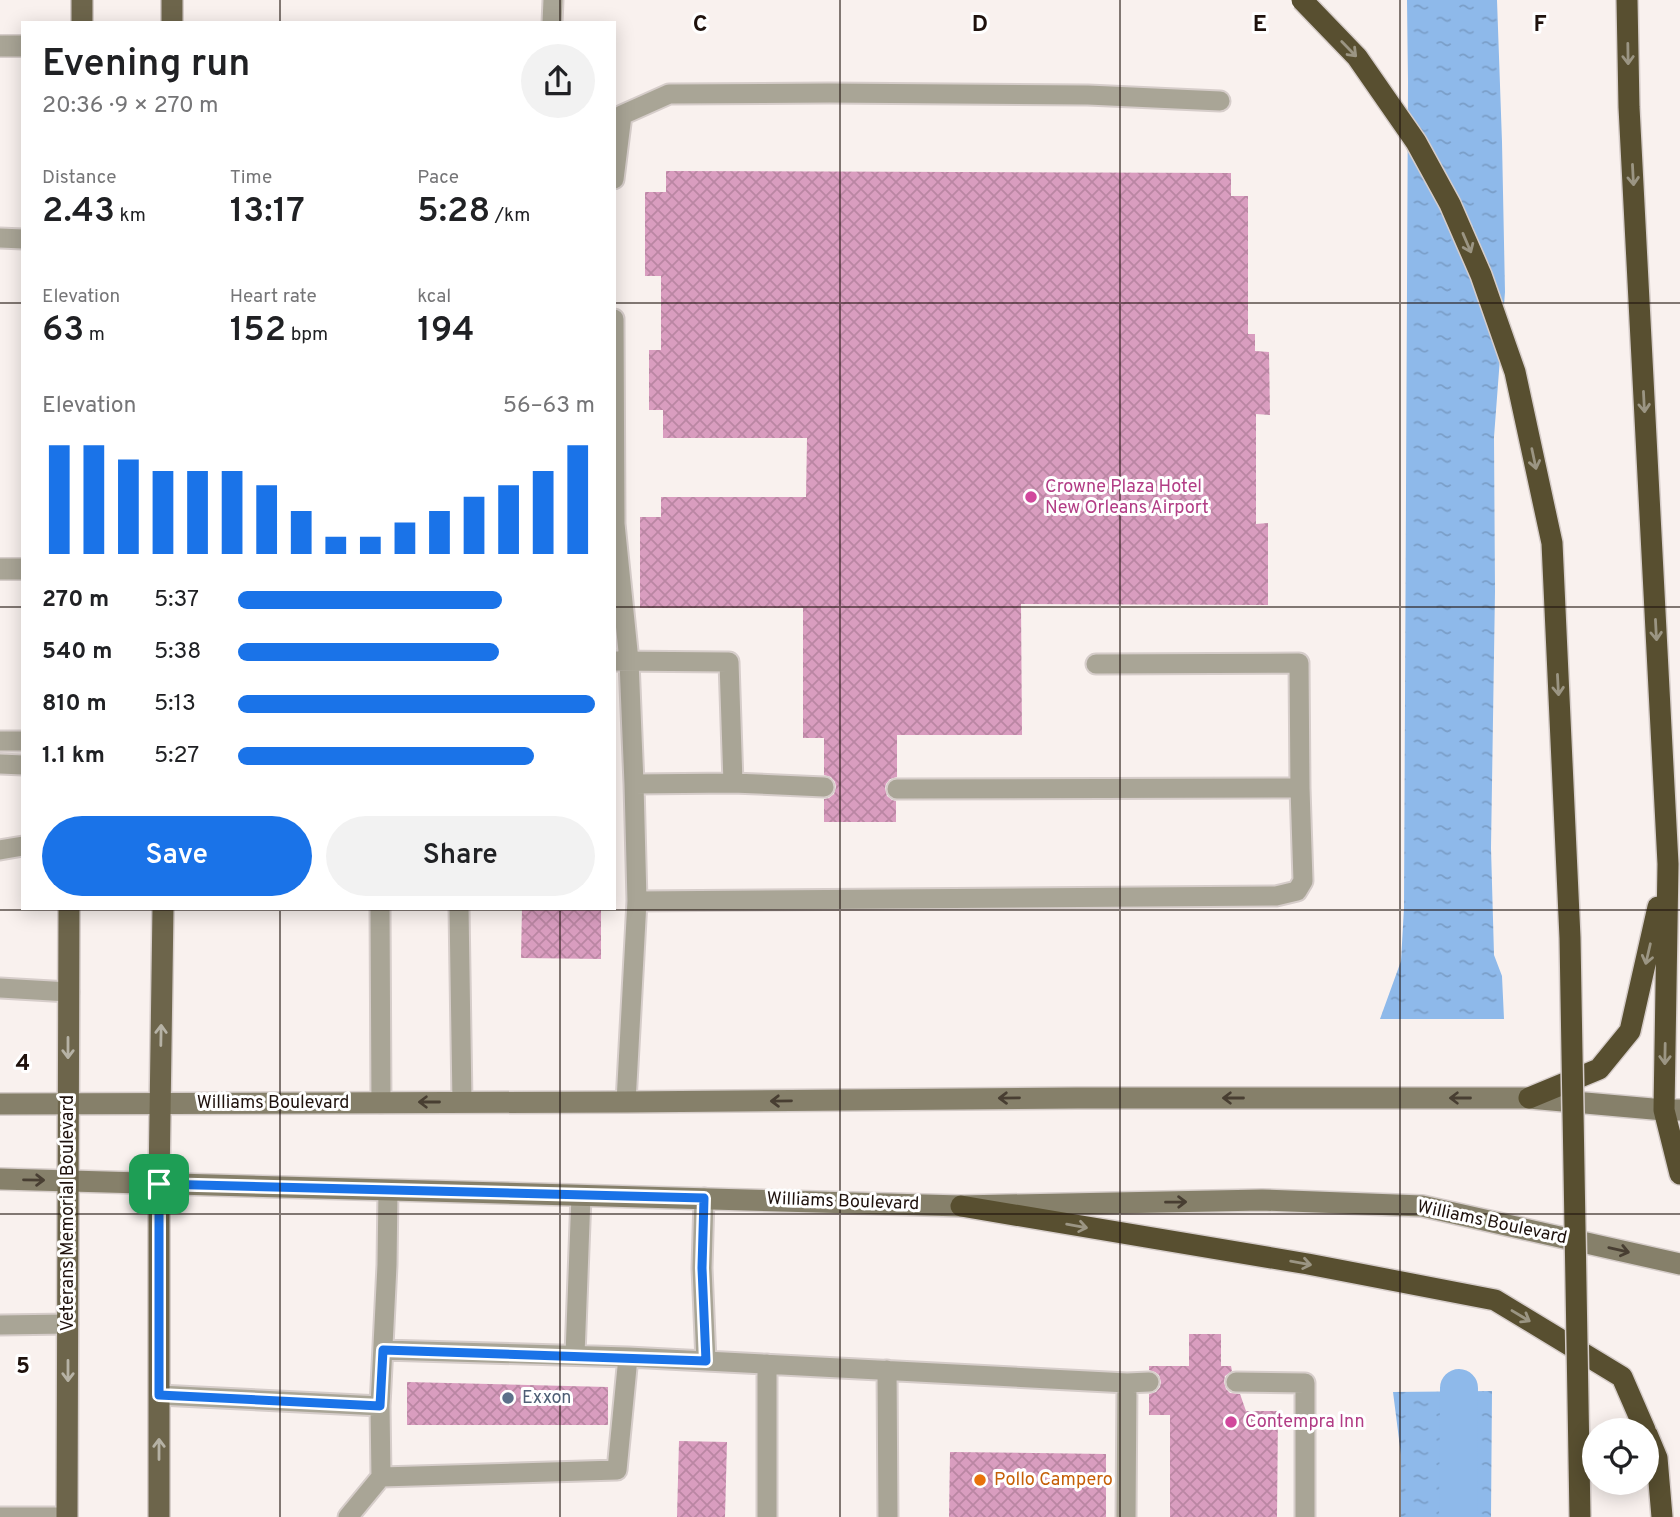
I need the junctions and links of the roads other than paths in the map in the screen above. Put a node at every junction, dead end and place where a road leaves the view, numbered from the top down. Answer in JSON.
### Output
{"nodes":[{"id":1,"x":82,"y":0,"type":"edge"},
{"id":2,"x":172,"y":0,"type":"edge"},
{"id":3,"x":553,"y":0,"type":"edge"},
{"id":4,"x":1302,"y":0,"type":"edge"},
{"id":5,"x":1627,"y":0,"type":"edge"},
{"id":6,"x":82,"y":21,"type":"edge"},
{"id":7,"x":172,"y":21,"type":"edge"},
{"id":8,"x":552,"y":21,"type":"edge"},
{"id":9,"x":0,"y":46,"type":"edge"},
{"id":10,"x":21,"y":46,"type":"edge"},
{"id":11,"x":1220,"y":101,"type":"dead end"},
{"id":12,"x":616,"y":163,"type":"edge"},
{"id":13,"x":0,"y":238,"type":"edge"},
{"id":14,"x":21,"y":239,"type":"edge"},
{"id":15,"x":616,"y":544,"type":"edge"},
{"id":16,"x":0,"y":569,"type":"edge"},
{"id":17,"x":21,"y":569,"type":"edge"},
{"id":18,"x":622,"y":661,"type":"edge"},
{"id":19,"x":1096,"y":664,"type":"dead end"},
{"id":20,"x":0,"y":741,"type":"edge"},
{"id":21,"x":21,"y":741,"type":"edge"},
{"id":22,"x":0,"y":764,"type":"edge"},
{"id":23,"x":21,"y":765,"type":"edge"},
{"id":24,"x":733,"y":783,"type":"junction"},
{"id":25,"x":634,"y":784,"type":"junction"},
{"id":26,"x":824,"y":787,"type":"dead end"},
{"id":27,"x":1300,"y":788,"type":"junction"},
{"id":28,"x":897,"y":789,"type":"dead end"},
{"id":29,"x":21,"y":846,"type":"edge"},
{"id":30,"x":0,"y":850,"type":"edge"},
{"id":31,"x":1668,"y":864,"type":"junction"},
{"id":32,"x":637,"y":901,"type":"junction"},
{"id":33,"x":69,"y":910,"type":"edge"},
{"id":34,"x":163,"y":910,"type":"edge"},
{"id":35,"x":380,"y":910,"type":"edge"},
{"id":36,"x":459,"y":910,"type":"edge"},
{"id":37,"x":0,"y":988,"type":"edge"},
{"id":38,"x":69,"y":992,"type":"junction"},
{"id":39,"x":1529,"y":1098,"type":"junction"},
{"id":40,"x":381,"y":1102,"type":"junction"},
{"id":41,"x":462,"y":1102,"type":"junction"},
{"id":42,"x":626,"y":1102,"type":"junction"},
{"id":43,"x":68,"y":1103,"type":"junction"},
{"id":44,"x":161,"y":1103,"type":"junction"},
{"id":45,"x":0,"y":1104,"type":"edge"},
{"id":46,"x":1672,"y":1110,"type":"edge"},
{"id":47,"x":1680,"y":1174,"type":"edge"},
{"id":48,"x":0,"y":1179,"type":"edge"},
{"id":49,"x":68,"y":1180,"type":"junction"},
{"id":50,"x":159,"y":1184,"type":"junction"},
{"id":51,"x":388,"y":1191,"type":"junction"},
{"id":52,"x":581,"y":1196,"type":"junction"},
{"id":53,"x":704,"y":1198,"type":"junction"},
{"id":54,"x":961,"y":1206,"type":"junction"},
{"id":55,"x":1680,"y":1264,"type":"edge"},
{"id":56,"x":68,"y":1324,"type":"junction"},
{"id":57,"x":0,"y":1325,"type":"edge"},
{"id":58,"x":383,"y":1350,"type":"junction"},
{"id":59,"x":575,"y":1355,"type":"junction"},
{"id":60,"x":628,"y":1357,"type":"junction"},
{"id":61,"x":706,"y":1361,"type":"junction"},
{"id":62,"x":767,"y":1364,"type":"junction"},
{"id":63,"x":887,"y":1370,"type":"junction"},
{"id":64,"x":1127,"y":1382,"type":"junction"},
{"id":65,"x":1149,"y":1382,"type":"dead end"},
{"id":66,"x":1236,"y":1382,"type":"dead end"},
{"id":67,"x":159,"y":1395,"type":"junction"},
{"id":68,"x":380,"y":1406,"type":"junction"},
{"id":69,"x":1640,"y":1418,"type":"edge"},
{"id":70,"x":381,"y":1476,"type":"junction"},
{"id":71,"x":1659,"y":1482,"type":"edge"},
{"id":72,"x":0,"y":1517,"type":"edge"},
{"id":73,"x":67,"y":1517,"type":"edge"},
{"id":74,"x":159,"y":1517,"type":"edge"},
{"id":75,"x":348,"y":1517,"type":"edge"},
{"id":76,"x":767,"y":1517,"type":"edge"},
{"id":77,"x":888,"y":1517,"type":"edge"},
{"id":78,"x":1126,"y":1517,"type":"edge"},
{"id":79,"x":1305,"y":1517,"type":"edge"},
{"id":80,"x":1580,"y":1517,"type":"edge"},
{"id":81,"x":1662,"y":1517,"type":"edge"}],
"edges":[{"from":1,"to":6,"type":"main road"},
{"from":2,"to":7,"type":"main road"},
{"from":3,"to":8,"type":"lane"},
{"from":4,"to":80,"type":"highway","one_way":true,"bridge":true},
{"from":5,"to":31,"type":"highway","one_way":true},
{"from":9,"to":10,"type":"street"},
{"from":11,"to":12,"type":"lane"},
{"from":13,"to":14,"type":"lane"},
{"from":15,"to":18,"type":"lane"},
{"from":16,"to":17,"type":"street"},
{"from":18,"to":24,"type":"lane"},
{"from":18,"to":25,"type":"lane"},
{"from":19,"to":27,"type":"lane"},
{"from":20,"to":21,"type":"lane"},
{"from":22,"to":23,"type":"lane"},
{"from":24,"to":25,"type":"lane"},
{"from":24,"to":26,"type":"lane"},
{"from":25,"to":32,"type":"lane"},
{"from":27,"to":28,"type":"lane"},
{"from":27,"to":32,"type":"lane"},
{"from":29,"to":30,"type":"lane"},
{"from":31,"to":39,"type":"highway","one_way":true},
{"from":31,"to":46,"type":"highway","one_way":true},
{"from":32,"to":42,"type":"lane"},
{"from":33,"to":38,"type":"main road","name":"Veterans Memorial Boulevard"},
{"from":44,"to":34,"type":"main road","one_way":true},
{"from":35,"to":40,"type":"lane"},
{"from":36,"to":41,"type":"lane"},
{"from":37,"to":38,"type":"lane"},
{"from":38,"to":43,"type":"main road","name":"Veterans Memorial Boulevard","one_way":true},
{"from":39,"to":42,"type":"main road","name":"Williams Boulevard","one_way":true},
{"from":39,"to":46,"type":"main road","name":"Williams Boulevard"},
{"from":41,"to":40,"type":"main road","name":"Williams Boulevard","one_way":true},
{"from":40,"to":44,"type":"main road","name":"Williams Boulevard"},
{"from":41,"to":42,"type":"main road","name":"Williams Boulevard"},
{"from":43,"to":44,"type":"main road","name":"Williams Boulevard"},
{"from":43,"to":45,"type":"main road","name":"Williams Boulevard"},
{"from":43,"to":49,"type":"main road","name":"Veterans Memorial Boulevard"},
{"from":44,"to":50,"type":"main road"},
{"from":46,"to":47,"type":"highway"},
{"from":48,"to":49,"type":"main road","name":"Williams Boulevard","one_way":true},
{"from":49,"to":50,"type":"main road","name":"Williams Boulevard"},
{"from":49,"to":56,"type":"main road","name":"Veterans Memorial Boulevard"},
{"from":50,"to":51,"type":"main road","name":"Williams Boulevard"},
{"from":50,"to":67,"type":"main road"},
{"from":51,"to":52,"type":"main road","name":"Williams Boulevard"},
{"from":51,"to":58,"type":"lane"},
{"from":52,"to":53,"type":"main road","name":"Williams Boulevard"},
{"from":52,"to":59,"type":"lane"},
{"from":53,"to":54,"type":"main road","name":"Williams Boulevard"},
{"from":53,"to":61,"type":"lane"},
{"from":54,"to":55,"type":"main road","name":"Williams Boulevard","one_way":true},
{"from":54,"to":69,"type":"highway","one_way":true},
{"from":56,"to":57,"type":"lane"},
{"from":56,"to":73,"type":"main road","name":"Veterans Memorial Boulevard","one_way":true},
{"from":58,"to":59,"type":"lane"},
{"from":58,"to":68,"type":"lane"},
{"from":59,"to":60,"type":"lane"},
{"from":60,"to":61,"type":"lane"},
{"from":60,"to":70,"type":"lane"},
{"from":61,"to":62,"type":"lane"},
{"from":62,"to":63,"type":"lane"},
{"from":62,"to":76,"type":"lane"},
{"from":63,"to":64,"type":"lane"},
{"from":63,"to":77,"type":"lane"},
{"from":64,"to":65,"type":"lane"},
{"from":64,"to":78,"type":"lane"},
{"from":66,"to":79,"type":"lane"},
{"from":67,"to":68,"type":"lane"},
{"from":74,"to":67,"type":"main road","one_way":true},
{"from":68,"to":70,"type":"lane"},
{"from":70,"to":75,"type":"lane"},
{"from":71,"to":81,"type":"highway"},
{"from":72,"to":73,"type":"lane"}]}
